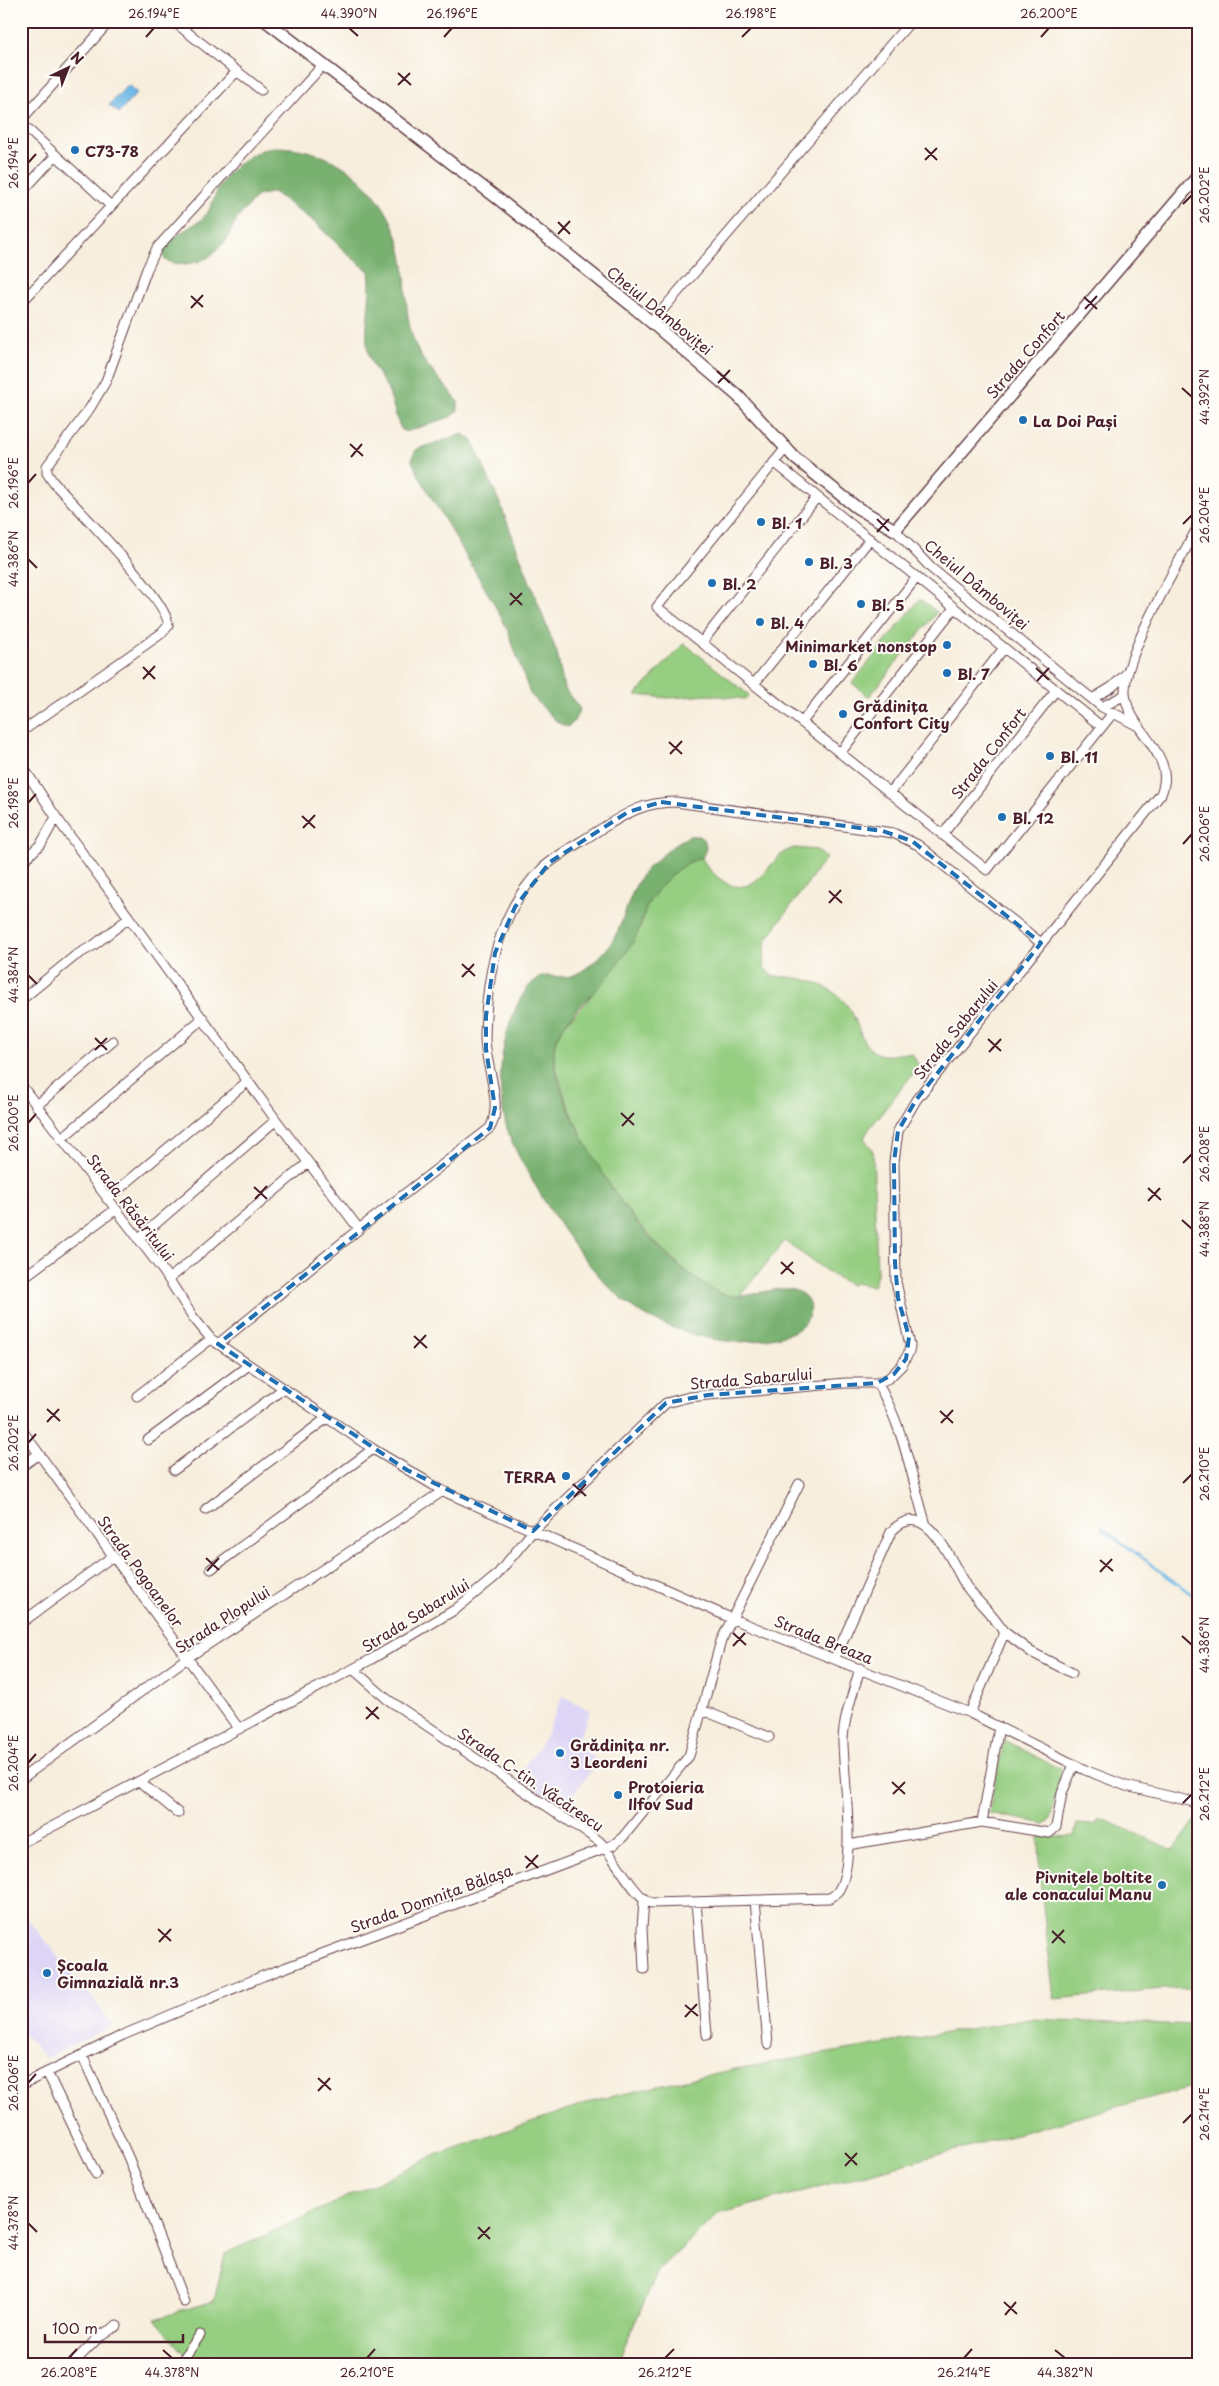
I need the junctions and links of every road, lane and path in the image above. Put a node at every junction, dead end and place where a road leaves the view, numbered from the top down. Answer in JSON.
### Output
{"nodes":[{"id":1,"x":110,"y":21,"type":"edge"},
{"id":2,"x":173,"y":21,"type":"edge"},
{"id":3,"x":266,"y":21,"type":"edge"},
{"id":4,"x":911,"y":21,"type":"edge"},
{"id":5,"x":324,"y":65,"type":"junction"},
{"id":6,"x":237,"y":71,"type":"junction"},
{"id":7,"x":261,"y":90,"type":"dead end"},
{"id":8,"x":21,"y":121,"type":"edge"},
{"id":9,"x":56,"y":155,"type":"junction"},
{"id":10,"x":1198,"y":176,"type":"edge"},
{"id":11,"x":21,"y":193,"type":"edge"},
{"id":12,"x":111,"y":206,"type":"junction"},
{"id":13,"x":21,"y":304,"type":"edge"},
{"id":14,"x":652,"y":322,"type":"junction"},
{"id":15,"x":785,"y":448,"type":"junction"},
{"id":16,"x":774,"y":462,"type":"junction"},
{"id":17,"x":817,"y":497,"type":"junction"},
{"id":18,"x":1198,"y":527,"type":"edge"},
{"id":19,"x":895,"y":530,"type":"junction"},
{"id":20,"x":870,"y":539,"type":"junction"},
{"id":21,"x":917,"y":577,"type":"junction"},
{"id":22,"x":960,"y":591,"type":"junction"},
{"id":23,"x":952,"y":606,"type":"junction"},
{"id":24,"x":702,"y":642,"type":"junction"},
{"id":25,"x":1004,"y":648,"type":"junction"},
{"id":26,"x":1128,"y":672,"type":"junction"},
{"id":27,"x":754,"y":684,"type":"junction"},
{"id":28,"x":1056,"y":690,"type":"junction"},
{"id":29,"x":1125,"y":695,"type":"junction"},
{"id":30,"x":1092,"y":699,"type":"junction"},
{"id":31,"x":1102,"y":707,"type":"junction"},
{"id":32,"x":1112,"y":713,"type":"junction"},
{"id":33,"x":802,"y":722,"type":"junction"},
{"id":34,"x":1102,"y":727,"type":"junction"},
{"id":35,"x":1140,"y":727,"type":"junction"},
{"id":36,"x":21,"y":732,"type":"edge"},
{"id":37,"x":840,"y":753,"type":"junction"},
{"id":38,"x":21,"y":764,"type":"edge"},
{"id":39,"x":890,"y":793,"type":"junction"},
{"id":40,"x":56,"y":817,"type":"junction"},
{"id":41,"x":942,"y":835,"type":"junction"},
{"id":42,"x":21,"y":863,"type":"edge"},
{"id":43,"x":129,"y":918,"type":"junction"},
{"id":44,"x":1041,"y":943,"type":"junction"},
{"id":45,"x":21,"y":1000,"type":"edge"},
{"id":46,"x":203,"y":1018,"type":"junction"},
{"id":47,"x":113,"y":1040,"type":"dead end"},
{"id":48,"x":248,"y":1081,"type":"junction"},
{"id":49,"x":21,"y":1085,"type":"edge"},
{"id":50,"x":36,"y":1106,"type":"junction"},
{"id":51,"x":276,"y":1120,"type":"junction"},
{"id":52,"x":61,"y":1139,"type":"junction"},
{"id":53,"x":308,"y":1163,"type":"junction"},
{"id":54,"x":107,"y":1199,"type":"junction"},
{"id":55,"x":115,"y":1210,"type":"junction"},
{"id":56,"x":359,"y":1229,"type":"junction"},
{"id":57,"x":138,"y":1239,"type":"junction"},
{"id":58,"x":21,"y":1279,"type":"edge"},
{"id":59,"x":169,"y":1279,"type":"junction"},
{"id":60,"x":214,"y":1341,"type":"junction"},
{"id":61,"x":249,"y":1365,"type":"junction"},
{"id":62,"x":878,"y":1383,"type":"junction"},
{"id":63,"x":283,"y":1389,"type":"junction"},
{"id":64,"x":136,"y":1396,"type":"dead end"},
{"id":65,"x":327,"y":1418,"type":"junction"},
{"id":66,"x":21,"y":1429,"type":"edge"},
{"id":67,"x":148,"y":1440,"type":"dead end"},
{"id":68,"x":373,"y":1449,"type":"junction"},
{"id":69,"x":39,"y":1454,"type":"junction"},
{"id":70,"x":21,"y":1467,"type":"edge"},
{"id":71,"x":174,"y":1470,"type":"dead end"},
{"id":72,"x":799,"y":1484,"type":"dead end"},
{"id":73,"x":443,"y":1491,"type":"junction"},
{"id":74,"x":206,"y":1509,"type":"dead end"},
{"id":75,"x":926,"y":1525,"type":"junction"},
{"id":76,"x":533,"y":1531,"type":"junction"},
{"id":77,"x":113,"y":1556,"type":"junction"},
{"id":78,"x":211,"y":1569,"type":"dead end"},
{"id":79,"x":734,"y":1619,"type":"junction"},
{"id":80,"x":21,"y":1623,"type":"edge"},
{"id":81,"x":1003,"y":1631,"type":"junction"},
{"id":82,"x":186,"y":1658,"type":"junction"},
{"id":83,"x":835,"y":1658,"type":"junction"},
{"id":84,"x":860,"y":1668,"type":"junction"},
{"id":85,"x":353,"y":1669,"type":"junction"},
{"id":86,"x":1072,"y":1673,"type":"dead end"},
{"id":87,"x":702,"y":1710,"type":"junction"},
{"id":88,"x":970,"y":1713,"type":"junction"},
{"id":89,"x":999,"y":1727,"type":"junction"},
{"id":90,"x":239,"y":1729,"type":"junction"},
{"id":91,"x":769,"y":1737,"type":"dead end"},
{"id":92,"x":1074,"y":1765,"type":"junction"},
{"id":93,"x":21,"y":1779,"type":"edge"},
{"id":94,"x":140,"y":1782,"type":"junction"},
{"id":95,"x":1198,"y":1803,"type":"edge"},
{"id":96,"x":178,"y":1813,"type":"dead end"},
{"id":97,"x":982,"y":1822,"type":"junction"},
{"id":98,"x":21,"y":1843,"type":"edge"},
{"id":99,"x":848,"y":1845,"type":"junction"},
{"id":100,"x":607,"y":1848,"type":"junction"},
{"id":101,"x":644,"y":1900,"type":"junction"},
{"id":102,"x":755,"y":1900,"type":"junction"},
{"id":103,"x":696,"y":1902,"type":"junction"},
{"id":104,"x":644,"y":1969,"type":"dead end"},
{"id":105,"x":707,"y":2035,"type":"dead end"},
{"id":106,"x":768,"y":2044,"type":"dead end"},
{"id":107,"x":82,"y":2055,"type":"junction"},
{"id":108,"x":47,"y":2072,"type":"junction"},
{"id":109,"x":21,"y":2085,"type":"edge"},
{"id":110,"x":96,"y":2174,"type":"dead end"},
{"id":111,"x":184,"y":2302,"type":"dead end"},
{"id":112,"x":117,"y":2326,"type":"dead end"},
{"id":113,"x":200,"y":2335,"type":"dead end"},
{"id":114,"x":70,"y":2365,"type":"edge"},
{"id":115,"x":179,"y":2365,"type":"edge"}],
"edges":[{"from":1,"to":8,"type":"street"},
{"from":2,"to":6,"type":"street"},
{"from":3,"to":5,"type":"street","name":"Cheiul Dâmboviței"},
{"from":4,"to":14,"type":"street"},
{"from":5,"to":14,"type":"street","name":"Cheiul Dâmboviței"},
{"from":5,"to":36,"type":"street"},
{"from":6,"to":7,"type":"street"},
{"from":6,"to":12,"type":"street"},
{"from":8,"to":9,"type":"street"},
{"from":9,"to":11,"type":"street"},
{"from":9,"to":12,"type":"street"},
{"from":10,"to":19,"type":"street","name":"Strada Confort"},
{"from":12,"to":13,"type":"street"},
{"from":14,"to":15,"type":"street","name":"Cheiul Dâmboviței"},
{"from":15,"to":16,"type":"street"},
{"from":15,"to":19,"type":"street","name":"Cheiul Dâmboviței"},
{"from":16,"to":17,"type":"street"},
{"from":16,"to":24,"type":"street"},
{"from":17,"to":20,"type":"street"},
{"from":17,"to":24,"type":"street"},
{"from":18,"to":26,"type":"street"},
{"from":19,"to":22,"type":"street","name":"Cheiul Dâmboviței"},
{"from":20,"to":21,"type":"street"},
{"from":20,"to":27,"type":"street"},
{"from":21,"to":23,"type":"street"},
{"from":21,"to":33,"type":"street"},
{"from":22,"to":23,"type":"street"},
{"from":22,"to":30,"type":"street","name":"Cheiul Dâmboviței"},
{"from":23,"to":25,"type":"street"},
{"from":23,"to":37,"type":"street"},
{"from":24,"to":27,"type":"street"},
{"from":25,"to":28,"type":"street"},
{"from":25,"to":39,"type":"street"},
{"from":26,"to":29,"type":"street"},
{"from":26,"to":30,"type":"street"},
{"from":27,"to":33,"type":"street"},
{"from":28,"to":34,"type":"street"},
{"from":28,"to":41,"type":"street","name":"Strada Confort"},
{"from":29,"to":31,"type":"street"},
{"from":29,"to":35,"type":"street","name":"Strada Sabarului"},
{"from":30,"to":31,"type":"street","name":"Cheiul Dâmboviței"},
{"from":31,"to":32,"type":"street","name":"Cheiul Dâmboviței"},
{"from":32,"to":34,"type":"street"},
{"from":32,"to":35,"type":"street","name":"Cheiul Dâmboviței"},
{"from":33,"to":37,"type":"street"},
{"from":34,"to":41,"type":"street"},
{"from":35,"to":44,"type":"street","name":"Strada Sabarului"},
{"from":37,"to":39,"type":"street"},
{"from":38,"to":40,"type":"street"},
{"from":39,"to":41,"type":"street"},
{"from":40,"to":42,"type":"street"},
{"from":40,"to":43,"type":"street"},
{"from":43,"to":45,"type":"street"},
{"from":43,"to":46,"type":"street"},
{"from":44,"to":56,"type":"street"},
{"from":44,"to":62,"type":"street","name":"Strada Sabarului"},
{"from":46,"to":48,"type":"street"},
{"from":46,"to":52,"type":"street"},
{"from":47,"to":50,"type":"street"},
{"from":48,"to":51,"type":"street"},
{"from":48,"to":54,"type":"street"},
{"from":49,"to":50,"type":"street","name":"Strada Răsăritului"},
{"from":50,"to":52,"type":"street","name":"Strada Răsăritului"},
{"from":51,"to":53,"type":"street"},
{"from":51,"to":57,"type":"street"},
{"from":52,"to":54,"type":"street","name":"Strada Răsăritului"},
{"from":53,"to":56,"type":"street"},
{"from":53,"to":59,"type":"street"},
{"from":54,"to":55,"type":"street","name":"Strada Răsăritului"},
{"from":55,"to":57,"type":"street","name":"Strada Răsăritului"},
{"from":55,"to":58,"type":"street"},
{"from":56,"to":60,"type":"street"},
{"from":57,"to":59,"type":"street","name":"Strada Răsăritului"},
{"from":59,"to":60,"type":"street","name":"Strada Răsăritului"},
{"from":60,"to":61,"type":"street","name":"Strada Răsăritului"},
{"from":60,"to":64,"type":"street"},
{"from":61,"to":63,"type":"street","name":"Strada Răsăritului"},
{"from":61,"to":67,"type":"street"},
{"from":62,"to":75,"type":"street"},
{"from":62,"to":76,"type":"street","name":"Strada Sabarului"},
{"from":63,"to":65,"type":"street","name":"Strada Răsăritului"},
{"from":63,"to":71,"type":"street"},
{"from":65,"to":68,"type":"street","name":"Strada Răsăritului"},
{"from":65,"to":74,"type":"street"},
{"from":66,"to":69,"type":"street","name":"Strada Pogoanelor"},
{"from":68,"to":73,"type":"street","name":"Strada Răsăritului"},
{"from":68,"to":78,"type":"street"},
{"from":69,"to":70,"type":"street"},
{"from":69,"to":77,"type":"street","name":"Strada Pogoanelor"},
{"from":72,"to":79,"type":"street","name":"Strada Domnița Bălașa"},
{"from":73,"to":76,"type":"street","name":"Strada Breaza"},
{"from":73,"to":82,"type":"street","name":"Strada Plopului"},
{"from":75,"to":81,"type":"street"},
{"from":75,"to":83,"type":"street"},
{"from":76,"to":79,"type":"street","name":"Strada Breaza"},
{"from":76,"to":85,"type":"street","name":"Strada Sabarului"},
{"from":77,"to":80,"type":"street"},
{"from":77,"to":82,"type":"street","name":"Strada Pogoanelor"},
{"from":79,"to":83,"type":"street","name":"Strada Breaza"},
{"from":79,"to":87,"type":"street","name":"Strada Domnița Bălașa"},
{"from":81,"to":86,"type":"street"},
{"from":81,"to":88,"type":"street"},
{"from":82,"to":90,"type":"street","name":"Strada Pogoanelor"},
{"from":82,"to":93,"type":"street","name":"Strada Plopului"},
{"from":83,"to":84,"type":"street","name":"Strada Breaza"},
{"from":84,"to":88,"type":"street","name":"Strada Breaza"},
{"from":84,"to":99,"type":"street"},
{"from":85,"to":90,"type":"street","name":"Strada Sabarului"},
{"from":85,"to":100,"type":"street","name":"Strada C-tin. Văcărescu"},
{"from":87,"to":91,"type":"street"},
{"from":87,"to":100,"type":"street","name":"Strada Domnița Bălașa"},
{"from":88,"to":89,"type":"street","name":"Strada Breaza"},
{"from":89,"to":92,"type":"street","name":"Strada Breaza"},
{"from":89,"to":97,"type":"street"},
{"from":90,"to":94,"type":"street","name":"Strada Sabarului"},
{"from":92,"to":95,"type":"street","name":"Strada Breaza"},
{"from":92,"to":97,"type":"street"},
{"from":94,"to":96,"type":"street"},
{"from":94,"to":98,"type":"street","name":"Strada Sabarului"},
{"from":97,"to":99,"type":"street"},
{"from":99,"to":102,"type":"street"},
{"from":100,"to":101,"type":"street","name":"Strada C-tin. Văcărescu"},
{"from":100,"to":107,"type":"street","name":"Strada Domnița Bălașa"},
{"from":101,"to":103,"type":"street"},
{"from":101,"to":104,"type":"street"},
{"from":102,"to":103,"type":"street"},
{"from":102,"to":106,"type":"street"},
{"from":103,"to":105,"type":"street"},
{"from":107,"to":108,"type":"street","name":"Strada Domnița Bălașa"},
{"from":107,"to":111,"type":"street"},
{"from":108,"to":109,"type":"street","name":"Strada Domnița Bălașa"},
{"from":108,"to":110,"type":"street"},
{"from":112,"to":114,"type":"street"},
{"from":113,"to":115,"type":"street"}]}
